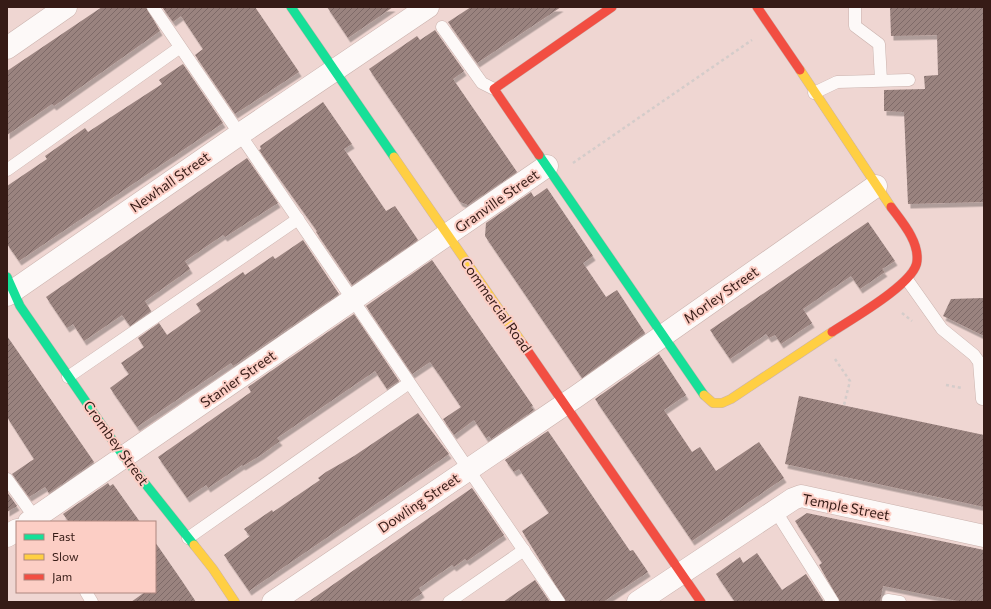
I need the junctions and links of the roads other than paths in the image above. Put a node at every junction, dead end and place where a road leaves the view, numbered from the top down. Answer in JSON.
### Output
{"nodes":[{"id":1,"x":66,"y":7,"type":"edge"},
{"id":2,"x":153,"y":7,"type":"edge"},
{"id":3,"x":291,"y":7,"type":"edge"},
{"id":4,"x":428,"y":7,"type":"edge"},
{"id":5,"x":612,"y":7,"type":"edge"},
{"id":6,"x":757,"y":7,"type":"edge"},
{"id":7,"x":855,"y":7,"type":"edge"},
{"id":8,"x":442,"y":27,"type":"dead end"},
{"id":9,"x":7,"y":48,"type":"edge"},
{"id":10,"x":179,"y":48,"type":"junction"},
{"id":11,"x":334,"y":70,"type":"junction"},
{"id":12,"x":881,"y":80,"type":"junction"},
{"id":13,"x":909,"y":80,"type":"dead end"},
{"id":14,"x":494,"y":89,"type":"junction"},
{"id":15,"x":814,"y":92,"type":"junction"},
{"id":16,"x":240,"y":134,"type":"junction"},
{"id":17,"x":7,"y":170,"type":"edge"},
{"id":18,"x":551,"y":171,"type":"junction"},
{"id":19,"x":876,"y":186,"type":"junction"},
{"id":20,"x":298,"y":219,"type":"junction"},
{"id":21,"x":448,"y":236,"type":"junction"},
{"id":22,"x":908,"y":281,"type":"junction"},
{"id":23,"x":9,"y":288,"type":"edge"},
{"id":24,"x":353,"y":300,"type":"junction"},
{"id":25,"x":662,"y":336,"type":"junction"},
{"id":26,"x":68,"y":376,"type":"junction"},
{"id":27,"x":409,"y":383,"type":"junction"},
{"id":28,"x":982,"y":399,"type":"dead end"},
{"id":29,"x":565,"y":404,"type":"junction"},
{"id":30,"x":124,"y":457,"type":"junction"},
{"id":31,"x":469,"y":470,"type":"junction"},
{"id":32,"x":7,"y":479,"type":"edge"},
{"id":33,"x":775,"y":510,"type":"junction"},
{"id":34,"x":34,"y":521,"type":"edge"},
{"id":35,"x":16,"y":531,"type":"edge"},
{"id":36,"x":7,"y":536,"type":"edge"},
{"id":37,"x":984,"y":536,"type":"edge"},
{"id":38,"x":188,"y":538,"type":"junction"},
{"id":39,"x":524,"y":550,"type":"junction"},
{"id":40,"x":681,"y":573,"type":"junction"},
{"id":41,"x":235,"y":602,"type":"edge"},
{"id":42,"x":273,"y":602,"type":"edge"},
{"id":43,"x":449,"y":602,"type":"edge"},
{"id":44,"x":559,"y":602,"type":"edge"},
{"id":45,"x":638,"y":602,"type":"edge"},
{"id":46,"x":701,"y":602,"type":"edge"},
{"id":47,"x":833,"y":602,"type":"edge"}],
"edges":[{"from":1,"to":9,"type":"street"},
{"from":2,"to":10,"type":"lane"},
{"from":3,"to":11,"type":"street","name":"Commercial Road"},
{"from":4,"to":11,"type":"street","name":"Newhall Street"},
{"from":5,"to":14,"type":"street"},
{"from":6,"to":15,"type":"street"},
{"from":7,"to":12,"type":"lane"},
{"from":8,"to":14,"type":"lane"},
{"from":10,"to":16,"type":"lane"},
{"from":10,"to":17,"type":"lane"},
{"from":11,"to":16,"type":"street","name":"Newhall Street"},
{"from":11,"to":21,"type":"street","name":"Commercial Road"},
{"from":12,"to":13,"type":"lane"},
{"from":12,"to":15,"type":"lane"},
{"from":14,"to":18,"type":"street"},
{"from":15,"to":19,"type":"street"},
{"from":16,"to":20,"type":"lane"},
{"from":16,"to":23,"type":"street","name":"Newhall Street"},
{"from":18,"to":21,"type":"street","name":"Granville Street"},
{"from":18,"to":25,"type":"street"},
{"from":19,"to":22,"type":"street"},
{"from":19,"to":25,"type":"street","name":"Morley Street"},
{"from":20,"to":24,"type":"lane"},
{"from":20,"to":26,"type":"lane"},
{"from":21,"to":24,"type":"street","name":"Stanier Street"},
{"from":21,"to":29,"type":"street","name":"Commercial Road"},
{"from":22,"to":25,"type":"street"},
{"from":22,"to":28,"type":"lane"},
{"from":23,"to":26,"type":"street","name":"Crombey Street"},
{"from":24,"to":27,"type":"lane"},
{"from":24,"to":30,"type":"street","name":"Stanier Street"},
{"from":25,"to":29,"type":"street","name":"Morley Street"},
{"from":26,"to":30,"type":"street","name":"Crombey Street"},
{"from":27,"to":31,"type":"lane"},
{"from":27,"to":38,"type":"lane"},
{"from":29,"to":31,"type":"street","name":"Dowling Street"},
{"from":29,"to":40,"type":"street","name":"Commercial Road"},
{"from":30,"to":34,"type":"street","name":"Stanier Street"},
{"from":30,"to":38,"type":"street","name":"Crombey Street"},
{"from":31,"to":39,"type":"lane"},
{"from":31,"to":42,"type":"street","name":"Dowling Street"},
{"from":32,"to":34,"type":"lane"},
{"from":33,"to":37,"type":"street","name":"Temple Street"},
{"from":33,"to":40,"type":"street","name":"Temple Street"},
{"from":33,"to":47,"type":"lane"},
{"from":35,"to":36,"type":"street"},
{"from":38,"to":41,"type":"street","name":"Crombey Street"},
{"from":39,"to":43,"type":"lane"},
{"from":39,"to":44,"type":"lane"},
{"from":40,"to":45,"type":"street","name":"Temple Street"},
{"from":40,"to":46,"type":"street","name":"Commercial Road"}]}
